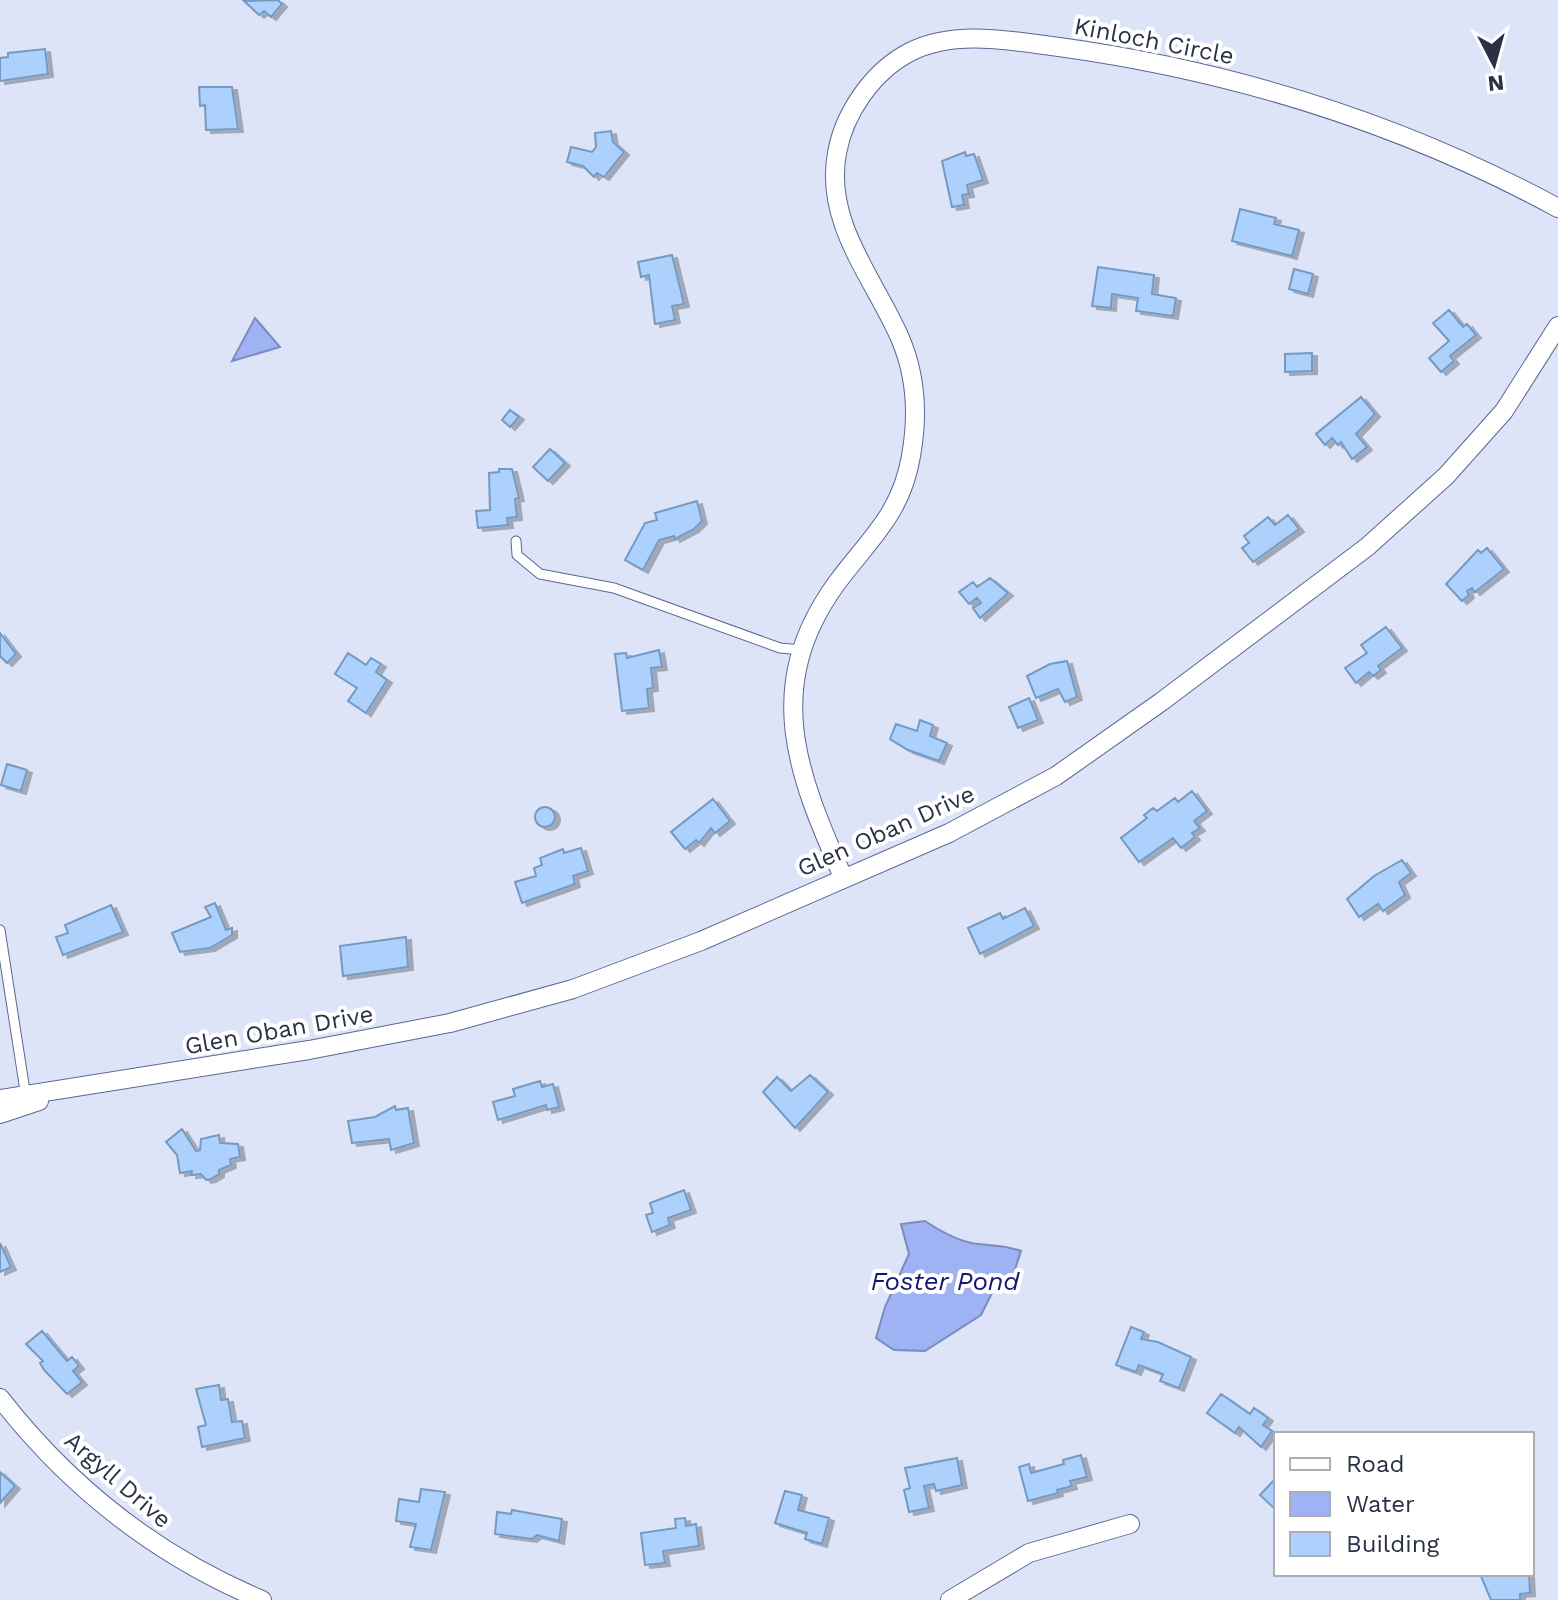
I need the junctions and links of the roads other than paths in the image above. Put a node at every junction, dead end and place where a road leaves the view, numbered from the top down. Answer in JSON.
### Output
{"nodes":[{"id":1,"x":1558,"y":208,"type":"edge"},
{"id":2,"x":1558,"y":326,"type":"edge"},
{"id":3,"x":516,"y":541,"type":"dead end"},
{"id":4,"x":802,"y":650,"type":"junction"},
{"id":5,"x":843,"y":877,"type":"junction"},
{"id":6,"x":0,"y":930,"type":"edge"},
{"id":7,"x":0,"y":1099,"type":"edge"},
{"id":8,"x":27,"y":1100,"type":"junction"},
{"id":9,"x":0,"y":1114,"type":"edge"},
{"id":10,"x":0,"y":1398,"type":"edge"},
{"id":11,"x":1130,"y":1524,"type":"dead end"},
{"id":12,"x":262,"y":1600,"type":"edge"},
{"id":13,"x":950,"y":1600,"type":"edge"}],
"edges":[{"from":1,"to":4,"type":"street","name":"Kinloch Circle"},
{"from":2,"to":5,"type":"street","name":"Glen Oban Drive"},
{"from":3,"to":4,"type":"lane"},
{"from":4,"to":5,"type":"street","name":"Kinloch Circle"},
{"from":5,"to":8,"type":"street","name":"Glen Oban Drive"},
{"from":6,"to":8,"type":"lane"},
{"from":7,"to":8,"type":"street","name":"Glen Oban Drive"},
{"from":8,"to":9,"type":"street","name":"Glen Oban Drive"},
{"from":10,"to":12,"type":"street","name":"Argyll Drive"},
{"from":11,"to":13,"type":"street"}]}
